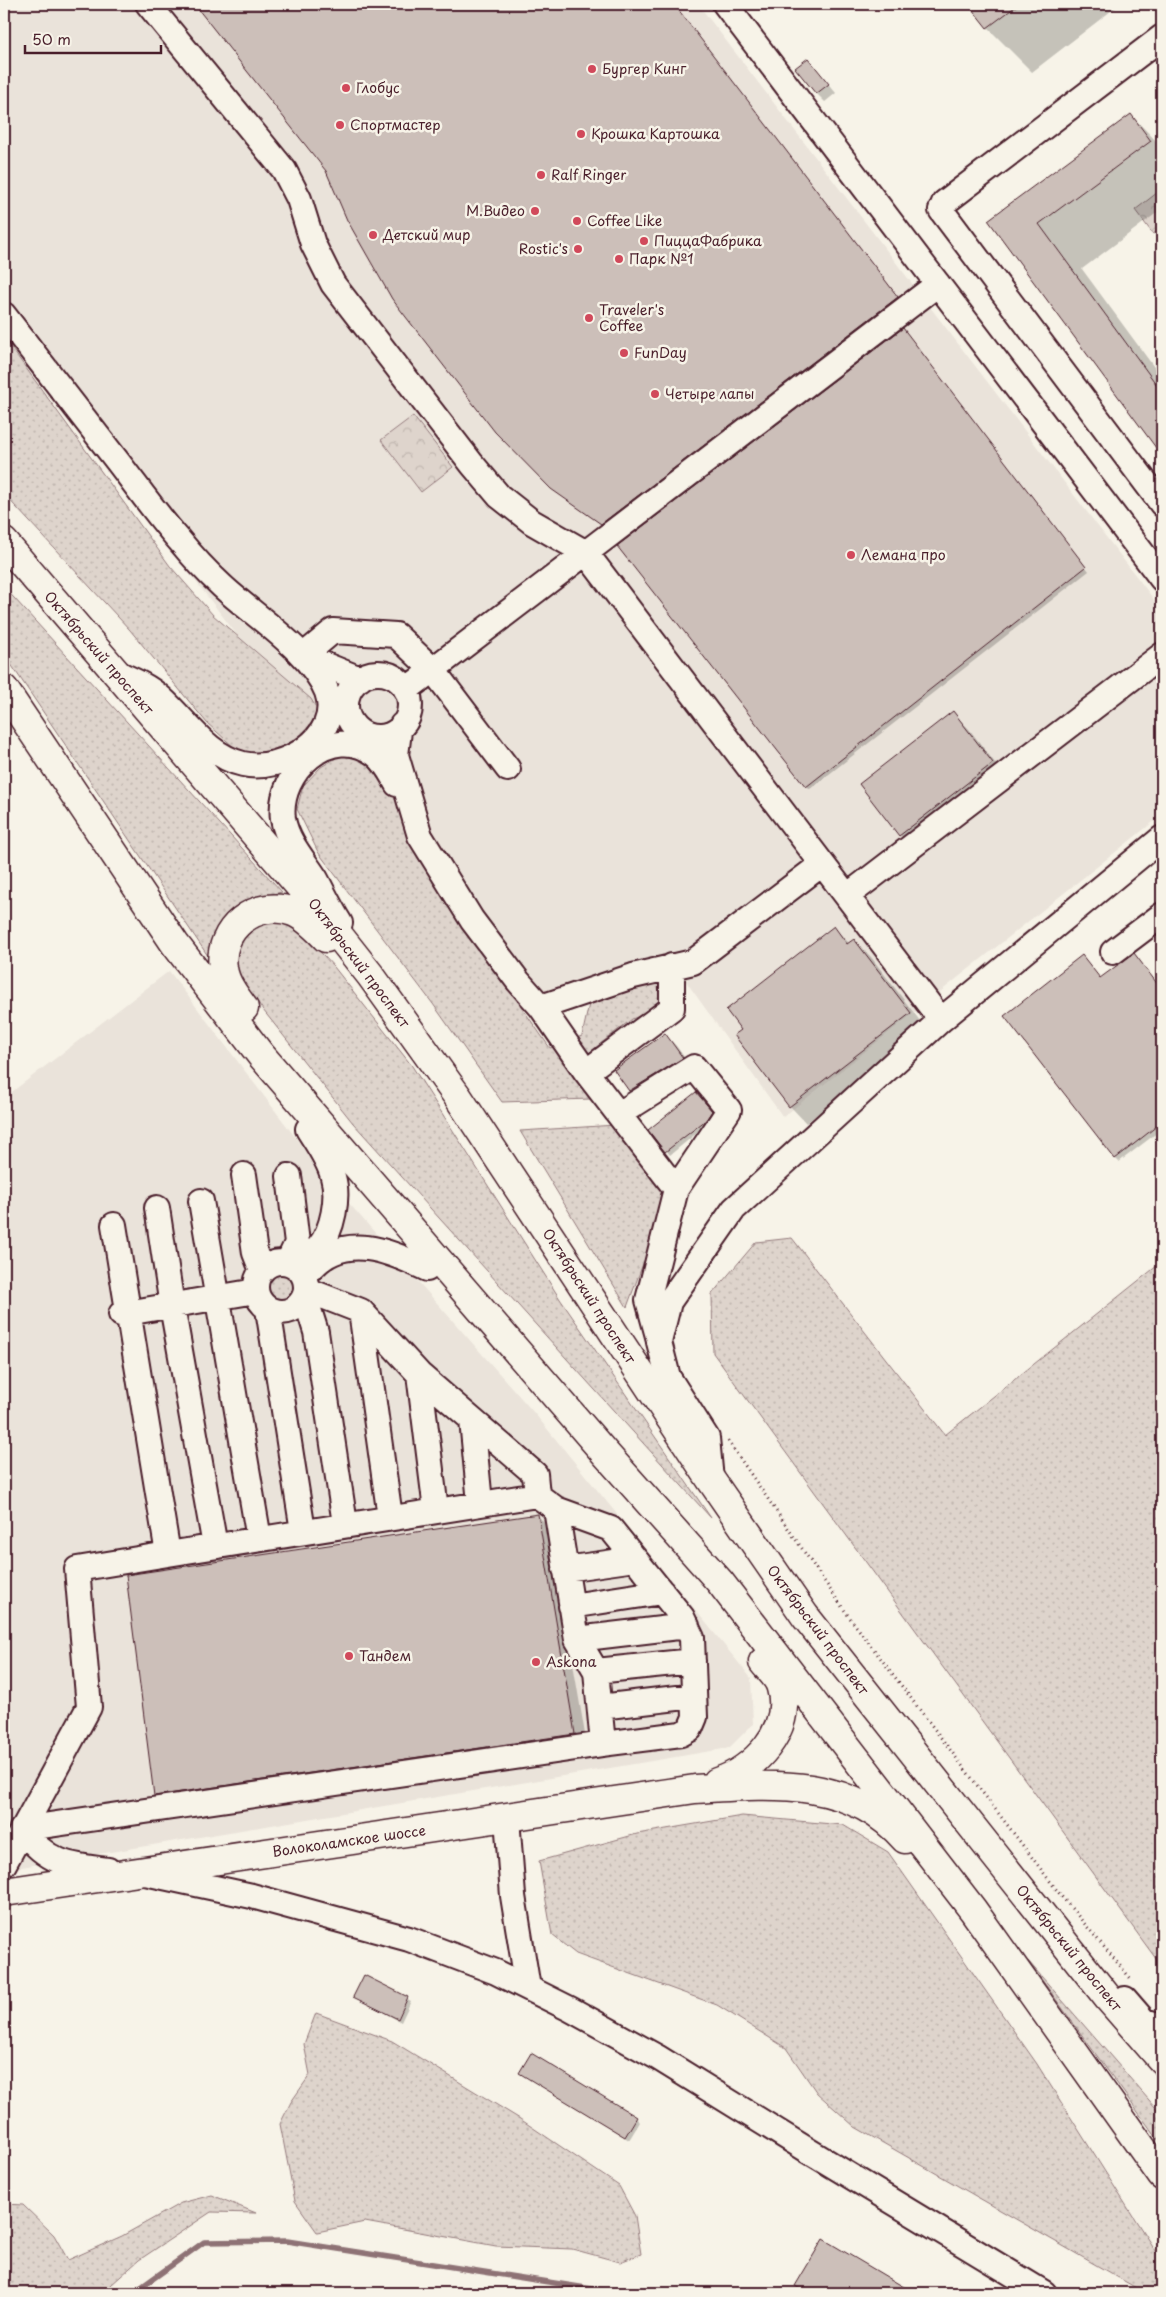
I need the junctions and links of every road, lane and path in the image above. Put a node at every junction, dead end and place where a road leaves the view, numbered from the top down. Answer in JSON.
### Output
{"nodes":[{"id":1,"x":148,"y":4,"type":"edge"},
{"id":2,"x":725,"y":4,"type":"edge"},
{"id":3,"x":1162,"y":37,"type":"edge"},
{"id":4,"x":938,"y":284,"type":"junction"},
{"id":5,"x":4,"y":315,"type":"edge"},
{"id":6,"x":1162,"y":504,"type":"edge"},
{"id":7,"x":4,"y":542,"type":"edge"},
{"id":8,"x":586,"y":552,"type":"junction"},
{"id":9,"x":1162,"y":579,"type":"edge"},
{"id":10,"x":1162,"y":655,"type":"edge"},
{"id":11,"x":303,"y":656,"type":"junction"},
{"id":12,"x":433,"y":670,"type":"junction"},
{"id":13,"x":117,"y":673,"type":"junction"},
{"id":14,"x":360,"y":679,"type":"junction"},
{"id":15,"x":323,"y":685,"type":"junction"},
{"id":16,"x":4,"y":689,"type":"edge"},
{"id":17,"x":406,"y":690,"type":"junction"},
{"id":18,"x":347,"y":708,"type":"junction"},
{"id":19,"x":402,"y":726,"type":"junction"},
{"id":20,"x":320,"y":733,"type":"junction"},
{"id":21,"x":370,"y":742,"type":"junction"},
{"id":22,"x":508,"y":768,"type":"dead end"},
{"id":23,"x":410,"y":805,"type":"junction"},
{"id":24,"x":1162,"y":838,"type":"edge"},
{"id":25,"x":822,"y":864,"type":"junction"},
{"id":26,"x":847,"y":896,"type":"junction"},
{"id":27,"x":1162,"y":915,"type":"edge"},
{"id":28,"x":1113,"y":952,"type":"dead end"},
{"id":29,"x":672,"y":966,"type":"junction"},
{"id":30,"x":371,"y":976,"type":"junction"},
{"id":31,"x":541,"y":1007,"type":"junction"},
{"id":32,"x":941,"y":1020,"type":"junction"},
{"id":33,"x":586,"y":1072,"type":"junction"},
{"id":34,"x":301,"y":1110,"type":"junction"},
{"id":35,"x":619,"y":1114,"type":"junction"},
{"id":36,"x":244,"y":1176,"type":"dead end"},
{"id":37,"x":289,"y":1176,"type":"dead end"},
{"id":38,"x":676,"y":1189,"type":"junction"},
{"id":39,"x":201,"y":1201,"type":"dead end"},
{"id":40,"x":157,"y":1208,"type":"dead end"},
{"id":41,"x":114,"y":1225,"type":"dead end"},
{"id":42,"x":427,"y":1269,"type":"junction"},
{"id":43,"x":300,"y":1278,"type":"junction"},
{"id":44,"x":262,"y":1290,"type":"junction"},
{"id":45,"x":219,"y":1298,"type":"junction"},
{"id":46,"x":172,"y":1306,"type":"junction"},
{"id":47,"x":361,"y":1311,"type":"junction"},
{"id":48,"x":124,"y":1314,"type":"junction"},
{"id":49,"x":485,"y":1314,"type":"junction"},
{"id":50,"x":659,"y":1342,"type":"junction"},
{"id":51,"x":419,"y":1374,"type":"junction"},
{"id":52,"x":472,"y":1420,"type":"junction"},
{"id":53,"x":726,"y":1438,"type":"dead end"},
{"id":54,"x":711,"y":1480,"type":"junction"},
{"id":55,"x":537,"y":1495,"type":"junction"},
{"id":56,"x":480,"y":1503,"type":"junction"},
{"id":57,"x":556,"y":1509,"type":"junction"},
{"id":58,"x":436,"y":1510,"type":"junction"},
{"id":59,"x":390,"y":1517,"type":"junction"},
{"id":60,"x":345,"y":1524,"type":"junction"},
{"id":61,"x":303,"y":1531,"type":"junction"},
{"id":62,"x":259,"y":1539,"type":"junction"},
{"id":63,"x":215,"y":1546,"type":"junction"},
{"id":64,"x":168,"y":1554,"type":"junction"},
{"id":65,"x":635,"y":1559,"type":"junction"},
{"id":66,"x":565,"y":1569,"type":"junction"},
{"id":67,"x":720,"y":1582,"type":"junction"},
{"id":68,"x":662,"y":1592,"type":"junction"},
{"id":69,"x":571,"y":1606,"type":"junction"},
{"id":70,"x":686,"y":1626,"type":"junction"},
{"id":71,"x":576,"y":1639,"type":"junction"},
{"id":72,"x":693,"y":1661,"type":"junction"},
{"id":73,"x":596,"y":1671,"type":"junction"},
{"id":74,"x":694,"y":1696,"type":"junction"},
{"id":75,"x":600,"y":1707,"type":"junction"},
{"id":76,"x":603,"y":1744,"type":"junction"},
{"id":77,"x":695,"y":1789,"type":"junction"},
{"id":78,"x":506,"y":1818,"type":"junction"},
{"id":79,"x":22,"y":1829,"type":"junction"},
{"id":80,"x":4,"y":1864,"type":"edge"},
{"id":81,"x":134,"y":1872,"type":"junction"},
{"id":82,"x":4,"y":1892,"type":"edge"},
{"id":83,"x":973,"y":1910,"type":"junction"},
{"id":84,"x":1065,"y":1943,"type":"junction"},
{"id":85,"x":1138,"y":1987,"type":"dead end"},
{"id":86,"x":528,"y":1988,"type":"junction"},
{"id":87,"x":1162,"y":2026,"type":"edge"},
{"id":88,"x":1162,"y":2060,"type":"edge"},
{"id":89,"x":1162,"y":2176,"type":"edge"},
{"id":90,"x":1044,"y":2293,"type":"edge"}],
"edges":[{"from":1,"to":8,"type":"street"},
{"from":2,"to":4,"type":"street"},
{"from":3,"to":6,"type":"street"},
{"from":4,"to":8,"type":"street"},
{"from":4,"to":9,"type":"street"},
{"from":5,"to":11,"type":"street"},
{"from":7,"to":13,"type":"main road","name":"Октябрьский проспект"},
{"from":8,"to":12,"type":"street"},
{"from":8,"to":25,"type":"street"},
{"from":10,"to":26,"type":"street"},
{"from":11,"to":12,"type":"street"},
{"from":11,"to":14,"type":"street"},
{"from":11,"to":15,"type":"street"},
{"from":12,"to":17,"type":"street"},
{"from":12,"to":22,"type":"street"},
{"from":13,"to":20,"type":"street"},
{"from":13,"to":30,"type":"main road","name":"Октябрьский проспект"},
{"from":14,"to":17,"type":"street"},
{"from":14,"to":18,"type":"street"},
{"from":15,"to":18,"type":"street"},
{"from":15,"to":20,"type":"street"},
{"from":16,"to":34,"type":"main road"},
{"from":17,"to":19,"type":"street"},
{"from":18,"to":20,"type":"street"},
{"from":18,"to":21,"type":"street"},
{"from":19,"to":21,"type":"street"},
{"from":19,"to":23,"type":"street"},
{"from":21,"to":23,"type":"street"},
{"from":21,"to":30,"type":"street"},
{"from":23,"to":31,"type":"street"},
{"from":24,"to":32,"type":"street"},
{"from":25,"to":26,"type":"street"},
{"from":25,"to":29,"type":"street"},
{"from":26,"to":32,"type":"street"},
{"from":27,"to":28,"type":"street"},
{"from":29,"to":31,"type":"street"},
{"from":29,"to":33,"type":"street"},
{"from":30,"to":34,"type":"main road"},
{"from":30,"to":54,"type":"main road","name":"Октябрьский проспект"},
{"from":31,"to":33,"type":"street"},
{"from":32,"to":50,"type":"street"},
{"from":33,"to":35,"type":"street"},
{"from":34,"to":42,"type":"main road"},
{"from":34,"to":43,"type":"street"},
{"from":34,"to":49,"type":"main road"},
{"from":35,"to":38,"type":"street"},
{"from":35,"to":38,"type":"street"},
{"from":36,"to":44,"type":"street"},
{"from":37,"to":43,"type":"street"},
{"from":38,"to":50,"type":"street"},
{"from":39,"to":45,"type":"street"},
{"from":40,"to":46,"type":"street"},
{"from":41,"to":48,"type":"street"},
{"from":42,"to":43,"type":"street"},
{"from":42,"to":49,"type":"main road"},
{"from":43,"to":44,"type":"street"},
{"from":43,"to":44,"type":"street"},
{"from":43,"to":47,"type":"street"},
{"from":43,"to":60,"type":"street"},
{"from":44,"to":45,"type":"street"},
{"from":44,"to":61,"type":"street"},
{"from":45,"to":46,"type":"street"},
{"from":45,"to":62,"type":"street"},
{"from":46,"to":48,"type":"street"},
{"from":46,"to":63,"type":"street"},
{"from":47,"to":51,"type":"street"},
{"from":47,"to":59,"type":"street"},
{"from":48,"to":64,"type":"street"},
{"from":49,"to":67,"type":"main road"},
{"from":50,"to":54,"type":"street"},
{"from":51,"to":52,"type":"street"},
{"from":51,"to":58,"type":"street"},
{"from":52,"to":55,"type":"street"},
{"from":52,"to":56,"type":"street"},
{"from":53,"to":85,"type":"path"},
{"from":54,"to":84,"type":"main road","name":"Октябрьский проспект"},
{"from":55,"to":56,"type":"street"},
{"from":55,"to":57,"type":"street"},
{"from":56,"to":58,"type":"street"},
{"from":57,"to":65,"type":"street"},
{"from":57,"to":66,"type":"street"},
{"from":58,"to":59,"type":"street"},
{"from":59,"to":60,"type":"street"},
{"from":60,"to":61,"type":"street"},
{"from":61,"to":62,"type":"street"},
{"from":62,"to":63,"type":"street"},
{"from":63,"to":64,"type":"street"},
{"from":64,"to":79,"type":"street"},
{"from":65,"to":66,"type":"street"},
{"from":65,"to":68,"type":"street"},
{"from":66,"to":69,"type":"street"},
{"from":67,"to":77,"type":"main road","name":"Волоколамское шоссе"},
{"from":67,"to":83,"type":"main road"},
{"from":68,"to":69,"type":"street"},
{"from":68,"to":70,"type":"street"},
{"from":69,"to":71,"type":"street"},
{"from":70,"to":71,"type":"street"},
{"from":70,"to":72,"type":"street"},
{"from":71,"to":73,"type":"street"},
{"from":72,"to":73,"type":"street"},
{"from":72,"to":74,"type":"street"},
{"from":73,"to":75,"type":"street"},
{"from":74,"to":75,"type":"street"},
{"from":74,"to":76,"type":"street"},
{"from":75,"to":76,"type":"street"},
{"from":76,"to":79,"type":"street"},
{"from":77,"to":78,"type":"main road","name":"Волоколамское шоссе"},
{"from":77,"to":83,"type":"main road","name":"Волоколамское шоссе"},
{"from":78,"to":81,"type":"main road","name":"Волоколамское шоссе"},
{"from":78,"to":86,"type":"street"},
{"from":79,"to":80,"type":"street"},
{"from":79,"to":81,"type":"street"},
{"from":81,"to":82,"type":"main road","name":"Волоколамское шоссе"},
{"from":81,"to":86,"type":"street"},
{"from":83,"to":89,"type":"main road"},
{"from":84,"to":87,"type":"street"},
{"from":84,"to":88,"type":"main road","name":"Октябрьский проспект"},
{"from":86,"to":90,"type":"street"}]}
